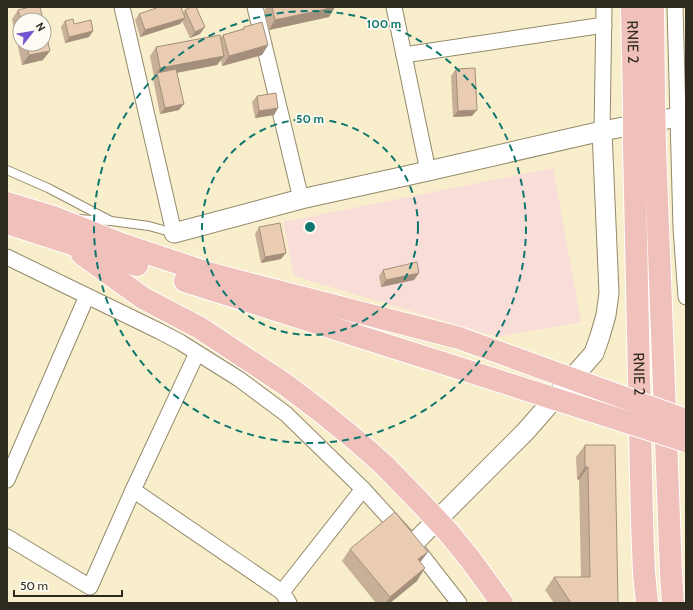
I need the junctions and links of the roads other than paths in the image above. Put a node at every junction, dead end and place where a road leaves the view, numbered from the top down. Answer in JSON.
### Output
{"nodes":[{"id":1,"x":122,"y":7,"type":"edge"},
{"id":2,"x":255,"y":7,"type":"edge"},
{"id":3,"x":394,"y":7,"type":"edge"},
{"id":4,"x":604,"y":7,"type":"edge"},
{"id":5,"x":632,"y":7,"type":"edge"},
{"id":6,"x":653,"y":7,"type":"edge"},
{"id":7,"x":675,"y":7,"type":"edge"},
{"id":8,"x":604,"y":25,"type":"junction"},
{"id":9,"x":404,"y":55,"type":"junction"},
{"id":10,"x":644,"y":100,"type":"junction"},
{"id":11,"x":682,"y":116,"type":"edge"},
{"id":12,"x":602,"y":131,"type":"junction"},
{"id":13,"x":645,"y":145,"type":"junction"},
{"id":14,"x":7,"y":170,"type":"edge"},
{"id":15,"x":428,"y":171,"type":"junction"},
{"id":16,"x":301,"y":199,"type":"junction"},
{"id":17,"x":7,"y":203,"type":"edge"},
{"id":18,"x":53,"y":217,"type":"junction"},
{"id":19,"x":111,"y":221,"type":"junction"},
{"id":20,"x":7,"y":223,"type":"edge"},
{"id":21,"x":174,"y":233,"type":"junction"},
{"id":22,"x":64,"y":242,"type":"junction"},
{"id":23,"x":7,"y":257,"type":"edge"},
{"id":24,"x":87,"y":296,"type":"junction"},
{"id":25,"x":686,"y":297,"type":"edge"},
{"id":26,"x":198,"y":353,"type":"junction"},
{"id":27,"x":686,"y":420,"type":"edge"},
{"id":28,"x":686,"y":441,"type":"edge"},
{"id":29,"x":7,"y":480,"type":"edge"},
{"id":30,"x":363,"y":489,"type":"junction"},
{"id":31,"x":134,"y":490,"type":"junction"},
{"id":32,"x":7,"y":537,"type":"edge"},
{"id":33,"x":412,"y":544,"type":"junction"},
{"id":34,"x":286,"y":597,"type":"edge"},
{"id":35,"x":459,"y":603,"type":"edge"},
{"id":36,"x":502,"y":603,"type":"edge"},
{"id":37,"x":647,"y":603,"type":"edge"},
{"id":38,"x":673,"y":603,"type":"edge"}],
"edges":[{"from":1,"to":21,"type":"street"},
{"from":2,"to":16,"type":"street"},
{"from":3,"to":9,"type":"street"},
{"from":4,"to":8,"type":"street"},
{"from":5,"to":10,"type":"highway","name":"RNIE 2","number":"RNIE 2"},
{"from":6,"to":10,"type":"highway","name":"RNIE 2","number":"RNIE 2"},
{"from":7,"to":11,"type":"street"},
{"from":8,"to":9,"type":"street"},
{"from":8,"to":12,"type":"street"},
{"from":9,"to":15,"type":"street"},
{"from":10,"to":13,"type":"highway","number":"RNIE 2","bridge":true},
{"from":11,"to":12,"type":"street"},
{"from":11,"to":25,"type":"street"},
{"from":12,"to":15,"type":"street"},
{"from":12,"to":33,"type":"street"},
{"from":13,"to":37,"type":"highway","name":"RNIE 2","number":"RNIE 2"},
{"from":13,"to":38,"type":"highway","name":"RNIE 2","number":"RNIE 2"},
{"from":14,"to":19,"type":"lane"},
{"from":15,"to":16,"type":"street"},
{"from":16,"to":21,"type":"street"},
{"from":17,"to":18,"type":"highway"},
{"from":18,"to":19,"type":"lane"},
{"from":18,"to":27,"type":"highway","bridge":true},
{"from":19,"to":21,"type":"lane"},
{"from":20,"to":22,"type":"highway"},
{"from":22,"to":28,"type":"highway","bridge":true},
{"from":22,"to":36,"type":"highway","bridge":true},
{"from":23,"to":24,"type":"street"},
{"from":24,"to":26,"type":"street"},
{"from":24,"to":29,"type":"street"},
{"from":26,"to":30,"type":"street"},
{"from":26,"to":31,"type":"street"},
{"from":30,"to":33,"type":"street"},
{"from":30,"to":34,"type":"street"},
{"from":31,"to":32,"type":"street"},
{"from":31,"to":34,"type":"street"},
{"from":33,"to":35,"type":"street"}]}
